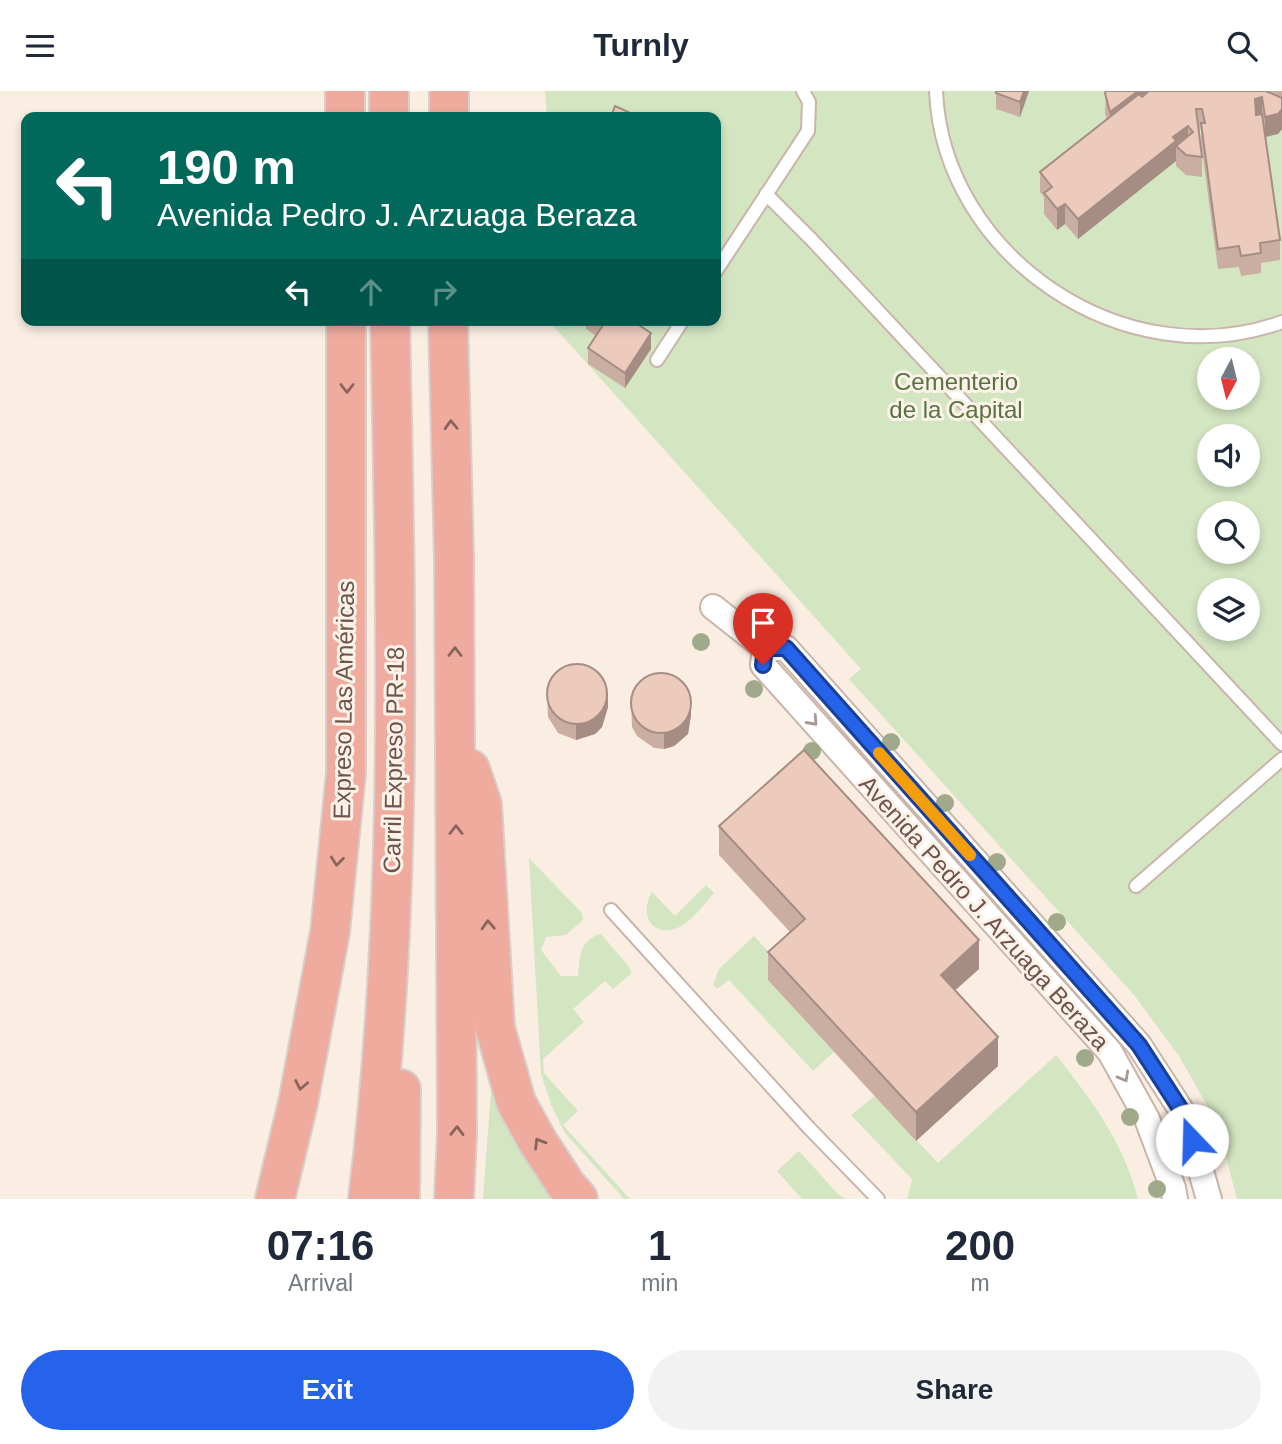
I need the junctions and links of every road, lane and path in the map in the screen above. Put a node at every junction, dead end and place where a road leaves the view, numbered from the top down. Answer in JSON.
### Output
{"nodes":[{"id":1,"x":345,"y":91,"type":"edge"},
{"id":2,"x":389,"y":91,"type":"edge"},
{"id":3,"x":449,"y":91,"type":"edge"},
{"id":4,"x":803,"y":91,"type":"edge"},
{"id":5,"x":936,"y":91,"type":"edge"},
{"id":6,"x":345,"y":112,"type":"edge"},
{"id":7,"x":389,"y":112,"type":"edge"},
{"id":8,"x":449,"y":112,"type":"edge"},
{"id":9,"x":766,"y":194,"type":"junction"},
{"id":10,"x":721,"y":263,"type":"edge"},
{"id":11,"x":1281,"y":325,"type":"edge"},
{"id":12,"x":346,"y":326,"type":"edge"},
{"id":13,"x":390,"y":326,"type":"edge"},
{"id":14,"x":448,"y":326,"type":"edge"},
{"id":15,"x":679,"y":326,"type":"edge"},
{"id":16,"x":657,"y":360,"type":"dead end"},
{"id":17,"x":713,"y":607,"type":"dead end"},
{"id":18,"x":765,"y":648,"type":"junction"},
{"id":19,"x":455,"y":720,"type":"junction"},
{"id":20,"x":1282,"y":744,"type":"edge"},
{"id":21,"x":1282,"y":759,"type":"edge"},
{"id":22,"x":1136,"y":886,"type":"dead end"},
{"id":23,"x":611,"y":911,"type":"dead end"},
{"id":24,"x":1044,"y":938,"type":"junction"},
{"id":25,"x":391,"y":939,"type":"junction"},
{"id":26,"x":1023,"y":955,"type":"junction"},
{"id":27,"x":1091,"y":992,"type":"junction"},
{"id":28,"x":1071,"y":1009,"type":"junction"},
{"id":29,"x":275,"y":1199,"type":"edge"},
{"id":30,"x":368,"y":1199,"type":"edge"},
{"id":31,"x":400,"y":1199,"type":"edge"},
{"id":32,"x":454,"y":1199,"type":"edge"},
{"id":33,"x":578,"y":1199,"type":"edge"},
{"id":34,"x":878,"y":1199,"type":"edge"},
{"id":35,"x":1175,"y":1199,"type":"edge"},
{"id":36,"x":1209,"y":1199,"type":"edge"}],
"edges":[{"from":1,"to":6,"type":"highway"},
{"from":2,"to":7,"type":"highway"},
{"from":3,"to":8,"type":"highway"},
{"from":4,"to":9,"type":"lane"},
{"from":5,"to":11,"type":"lane"},
{"from":9,"to":10,"type":"lane"},
{"from":9,"to":20,"type":"lane"},
{"from":12,"to":29,"type":"highway","name":"Expreso Las Américas","one_way":true},
{"from":13,"to":25,"type":"highway","name":"Carril Expreso PR-18"},
{"from":19,"to":14,"type":"highway","one_way":true},
{"from":15,"to":16,"type":"lane"},
{"from":17,"to":18,"type":"street","name":"Avenida Pedro J. Arzuaga Beraza"},
{"from":18,"to":24,"type":"street","name":"Avenida Pedro J. Arzuaga Beraza"},
{"from":18,"to":26,"type":"street","name":"Avenida Pedro J. Arzuaga Beraza","one_way":true},
{"from":32,"to":19,"type":"highway","one_way":true},
{"from":33,"to":19,"type":"highway","one_way":true},
{"from":21,"to":22,"type":"lane"},
{"from":23,"to":34,"type":"lane"},
{"from":24,"to":26,"type":"lane"},
{"from":24,"to":27,"type":"street","name":"Avenida Pedro J. Arzuaga Beraza"},
{"from":25,"to":30,"type":"highway","name":"Carril Expreso PR-18"},
{"from":25,"to":31,"type":"highway"},
{"from":26,"to":28,"type":"street","name":"Avenida Pedro J. Arzuaga Beraza"},
{"from":27,"to":28,"type":"lane"},
{"from":27,"to":36,"type":"street","name":"Avenida Pedro J. Arzuaga Beraza"},
{"from":28,"to":35,"type":"street","name":"Avenida Pedro J. Arzuaga Beraza","one_way":true}]}
